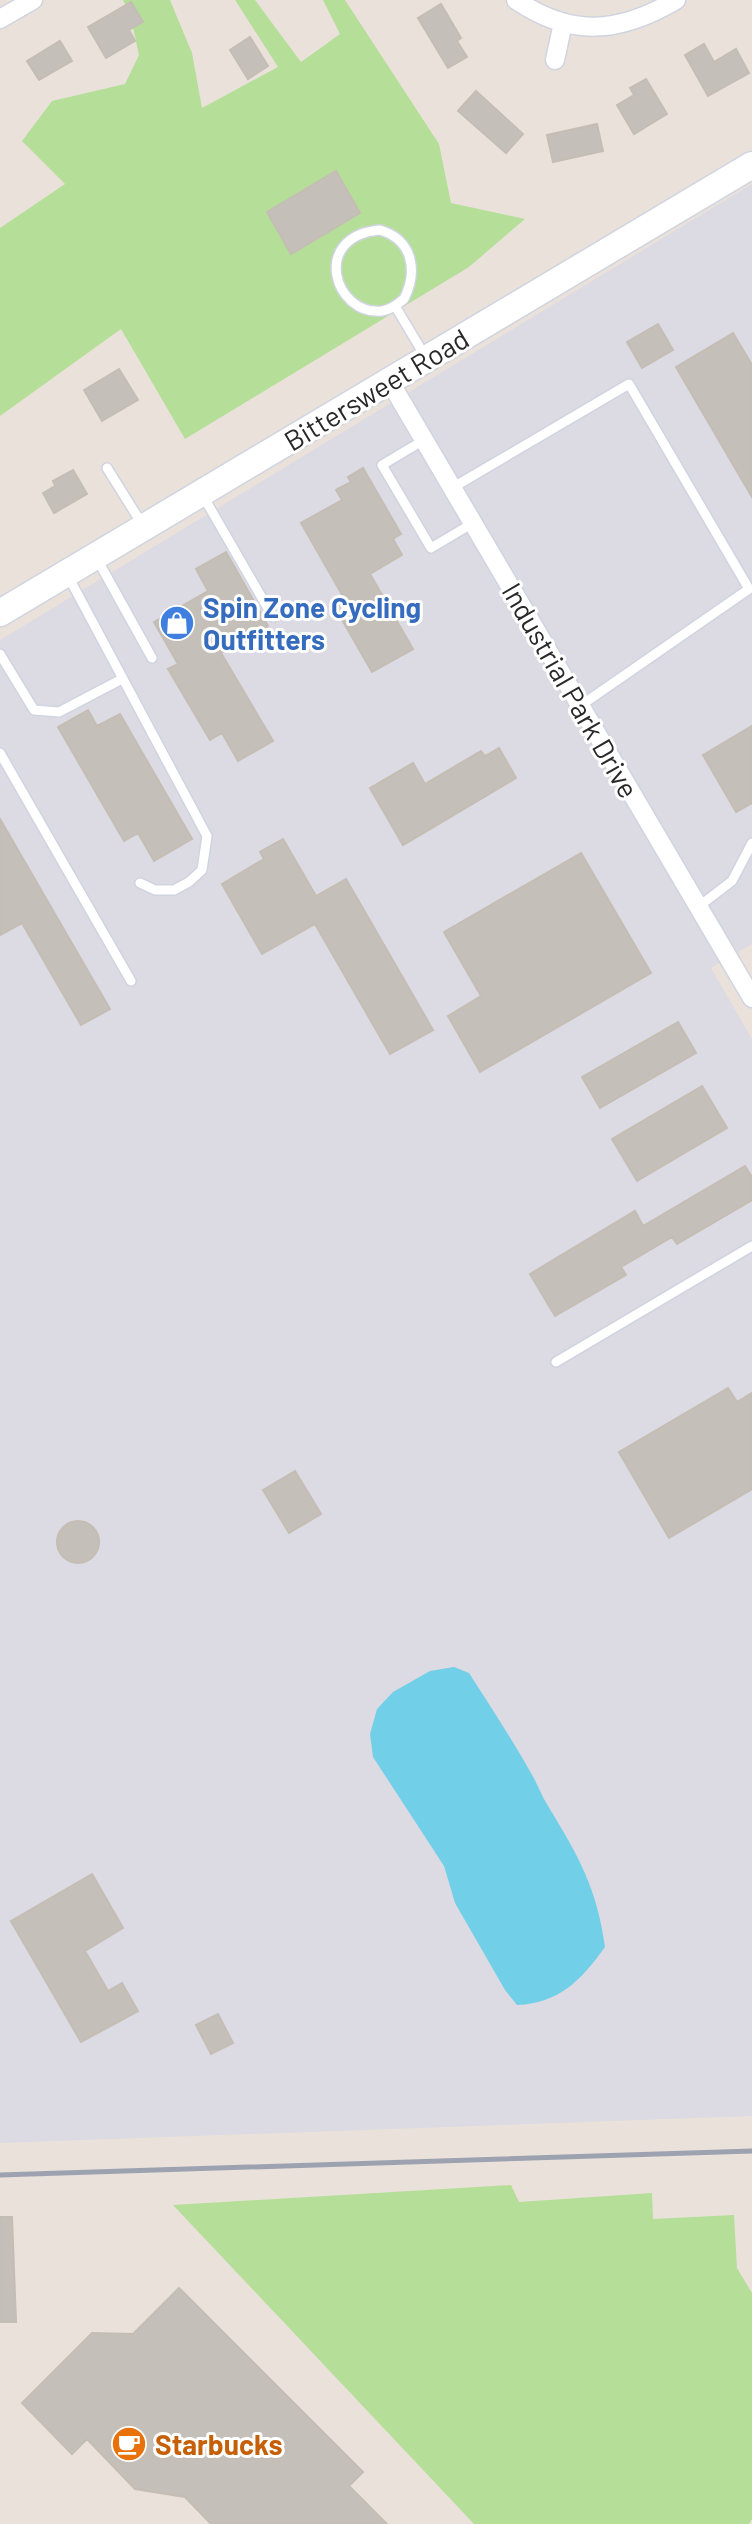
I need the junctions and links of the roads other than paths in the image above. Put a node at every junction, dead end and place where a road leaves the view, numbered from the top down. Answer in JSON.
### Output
{"nodes":[{"id":1,"x":33,"y":0,"type":"edge"},
{"id":2,"x":516,"y":0,"type":"edge"},
{"id":3,"x":676,"y":0,"type":"edge"},
{"id":4,"x":0,"y":19,"type":"edge"},
{"id":5,"x":563,"y":23,"type":"junction"},
{"id":6,"x":555,"y":60,"type":"dead end"},
{"id":7,"x":752,"y":165,"type":"edge"},
{"id":8,"x":395,"y":306,"type":"junction"},
{"id":9,"x":427,"y":359,"type":"junction"},
{"id":10,"x":390,"y":382,"type":"junction"},
{"id":11,"x":424,"y":440,"type":"junction"},
{"id":12,"x":107,"y":468,"type":"dead end"},
{"id":13,"x":452,"y":488,"type":"junction"},
{"id":14,"x":202,"y":493,"type":"junction"},
{"id":15,"x":473,"y":523,"type":"junction"},
{"id":16,"x":144,"y":527,"type":"junction"},
{"id":17,"x":95,"y":556,"type":"junction"},
{"id":18,"x":67,"y":573,"type":"junction"},
{"id":19,"x":0,"y":613,"type":"edge"},
{"id":20,"x":273,"y":617,"type":"dead end"},
{"id":21,"x":0,"y":654,"type":"edge"},
{"id":22,"x":152,"y":658,"type":"dead end"},
{"id":23,"x":122,"y":679,"type":"junction"},
{"id":24,"x":580,"y":706,"type":"junction"},
{"id":25,"x":0,"y":753,"type":"edge"},
{"id":26,"x":752,"y":843,"type":"edge"},
{"id":27,"x":140,"y":883,"type":"dead end"},
{"id":28,"x":698,"y":907,"type":"junction"},
{"id":29,"x":131,"y":981,"type":"dead end"},
{"id":30,"x":752,"y":998,"type":"edge"},
{"id":31,"x":752,"y":1246,"type":"edge"},
{"id":32,"x":556,"y":1362,"type":"dead end"}],
"edges":[{"from":1,"to":4,"type":"street"},
{"from":2,"to":5,"type":"street"},
{"from":3,"to":5,"type":"street"},
{"from":5,"to":6,"type":"street"},
{"from":7,"to":9,"type":"street","name":"Bittersweet Road"},
{"from":8,"to":8,"type":"lane"},
{"from":8,"to":9,"type":"lane"},
{"from":9,"to":10,"type":"street","name":"Bittersweet Road"},
{"from":10,"to":11,"type":"street","name":"Industrial Park Drive"},
{"from":10,"to":14,"type":"street","name":"Bittersweet Road"},
{"from":11,"to":13,"type":"street","name":"Industrial Park Drive"},
{"from":11,"to":15,"type":"lane"},
{"from":12,"to":16,"type":"lane"},
{"from":13,"to":15,"type":"street","name":"Industrial Park Drive"},
{"from":13,"to":24,"type":"lane"},
{"from":14,"to":16,"type":"street","name":"Bittersweet Road"},
{"from":14,"to":20,"type":"lane"},
{"from":15,"to":24,"type":"street","name":"Industrial Park Drive"},
{"from":16,"to":17,"type":"street","name":"Bittersweet Road"},
{"from":17,"to":18,"type":"street","name":"Bittersweet Road"},
{"from":17,"to":22,"type":"lane"},
{"from":18,"to":19,"type":"street","name":"Bittersweet Road"},
{"from":18,"to":23,"type":"lane"},
{"from":21,"to":23,"type":"lane"},
{"from":23,"to":27,"type":"lane"},
{"from":24,"to":28,"type":"street","name":"Industrial Park Drive"},
{"from":25,"to":29,"type":"lane"},
{"from":26,"to":28,"type":"lane"},
{"from":28,"to":30,"type":"street","name":"Industrial Park Drive"},
{"from":31,"to":32,"type":"lane"}]}
